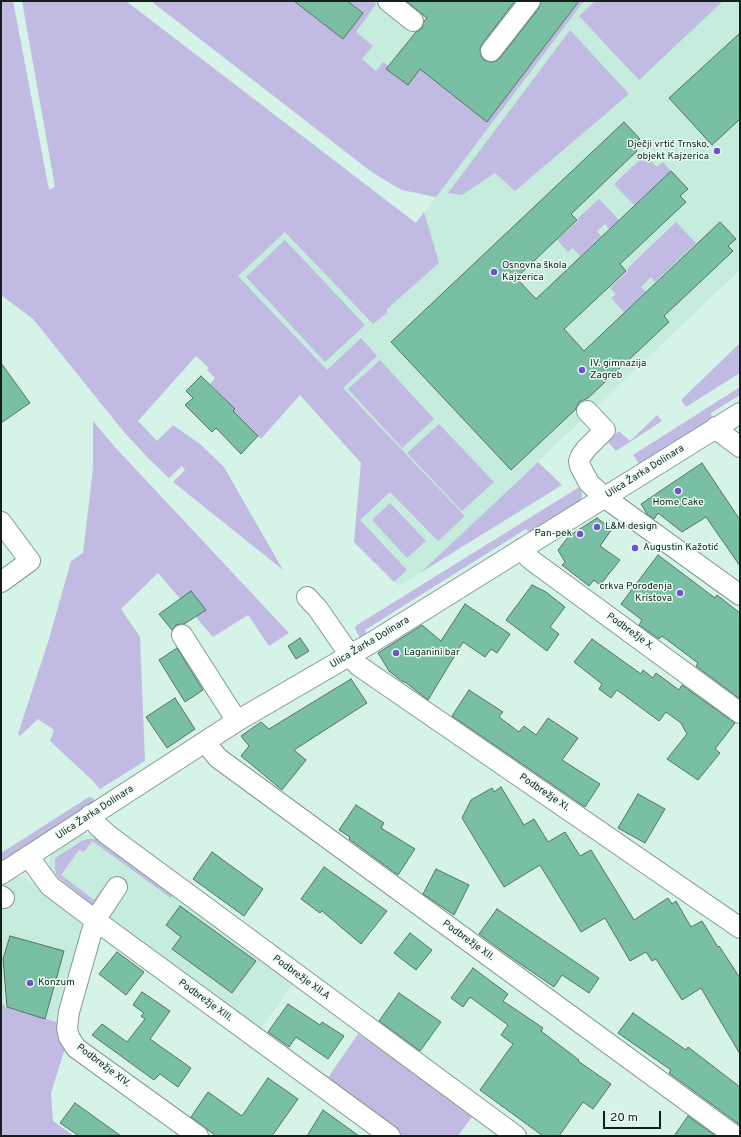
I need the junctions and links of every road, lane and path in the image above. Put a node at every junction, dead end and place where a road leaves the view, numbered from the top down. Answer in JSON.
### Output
{"nodes":[{"id":1,"x":388,"y":1,"type":"edge"},
{"id":2,"x":530,"y":1,"type":"edge"},
{"id":3,"x":413,"y":21,"type":"dead end"},
{"id":4,"x":491,"y":51,"type":"dead end"},
{"id":5,"x":587,"y":410,"type":"dead end"},
{"id":6,"x":740,"y":413,"type":"edge"},
{"id":7,"x":716,"y":427,"type":"junction"},
{"id":8,"x":740,"y":447,"type":"edge"},
{"id":9,"x":604,"y":498,"type":"junction"},
{"id":10,"x":1,"y":522,"type":"edge"},
{"id":11,"x":523,"y":548,"type":"junction"},
{"id":12,"x":1,"y":582,"type":"edge"},
{"id":13,"x":740,"y":595,"type":"edge"},
{"id":14,"x":307,"y":597,"type":"dead end"},
{"id":15,"x":182,"y":635,"type":"dead end"},
{"id":16,"x":350,"y":656,"type":"junction"},
{"id":17,"x":740,"y":713,"type":"edge"},
{"id":18,"x":237,"y":721,"type":"junction"},
{"id":19,"x":205,"y":742,"type":"junction"},
{"id":20,"x":90,"y":815,"type":"junction"},
{"id":21,"x":28,"y":856,"type":"junction"},
{"id":22,"x":1,"y":874,"type":"edge"},
{"id":23,"x":117,"y":887,"type":"dead end"},
{"id":24,"x":95,"y":920,"type":"junction"},
{"id":25,"x":740,"y":928,"type":"edge"},
{"id":26,"x":198,"y":1136,"type":"edge"},
{"id":27,"x":390,"y":1136,"type":"edge"},
{"id":28,"x":516,"y":1136,"type":"edge"},
{"id":29,"x":735,"y":1136,"type":"edge"}],
"edges":[{"from":1,"to":3,"type":"street"},
{"from":2,"to":4,"type":"street"},
{"from":5,"to":9,"type":"street"},
{"from":6,"to":7,"type":"street","name":"Ulica Žarka Dolinara"},
{"from":7,"to":8,"type":"street"},
{"from":7,"to":9,"type":"street","name":"Ulica Žarka Dolinara"},
{"from":9,"to":11,"type":"street","name":"Ulica Žarka Dolinara"},
{"from":9,"to":13,"type":"street"},
{"from":10,"to":12,"type":"street"},
{"from":11,"to":16,"type":"street","name":"Ulica Žarka Dolinara"},
{"from":11,"to":17,"type":"street","name":"Podbrežje X."},
{"from":14,"to":16,"type":"street","name":"Podbrežje XI."},
{"from":15,"to":18,"type":"street"},
{"from":16,"to":18,"type":"street","name":"Ulica Žarka Dolinara"},
{"from":16,"to":25,"type":"street","name":"Podbrežje XI."},
{"from":18,"to":19,"type":"street","name":"Ulica Žarka Dolinara"},
{"from":19,"to":20,"type":"street","name":"Ulica Žarka Dolinara"},
{"from":19,"to":29,"type":"street","name":"Podbrežje XII."},
{"from":20,"to":21,"type":"street","name":"Ulica Žarka Dolinara"},
{"from":20,"to":28,"type":"street","name":"Podbrežje XII.A"},
{"from":21,"to":22,"type":"street","name":"Ulica Žarka Dolinara"},
{"from":21,"to":24,"type":"street","name":"Podbrežje XIII."},
{"from":23,"to":24,"type":"street","name":"Podbrežje XIV."},
{"from":24,"to":26,"type":"street","name":"Podbrežje XIV."},
{"from":24,"to":27,"type":"street","name":"Podbrežje XIII."}]}
